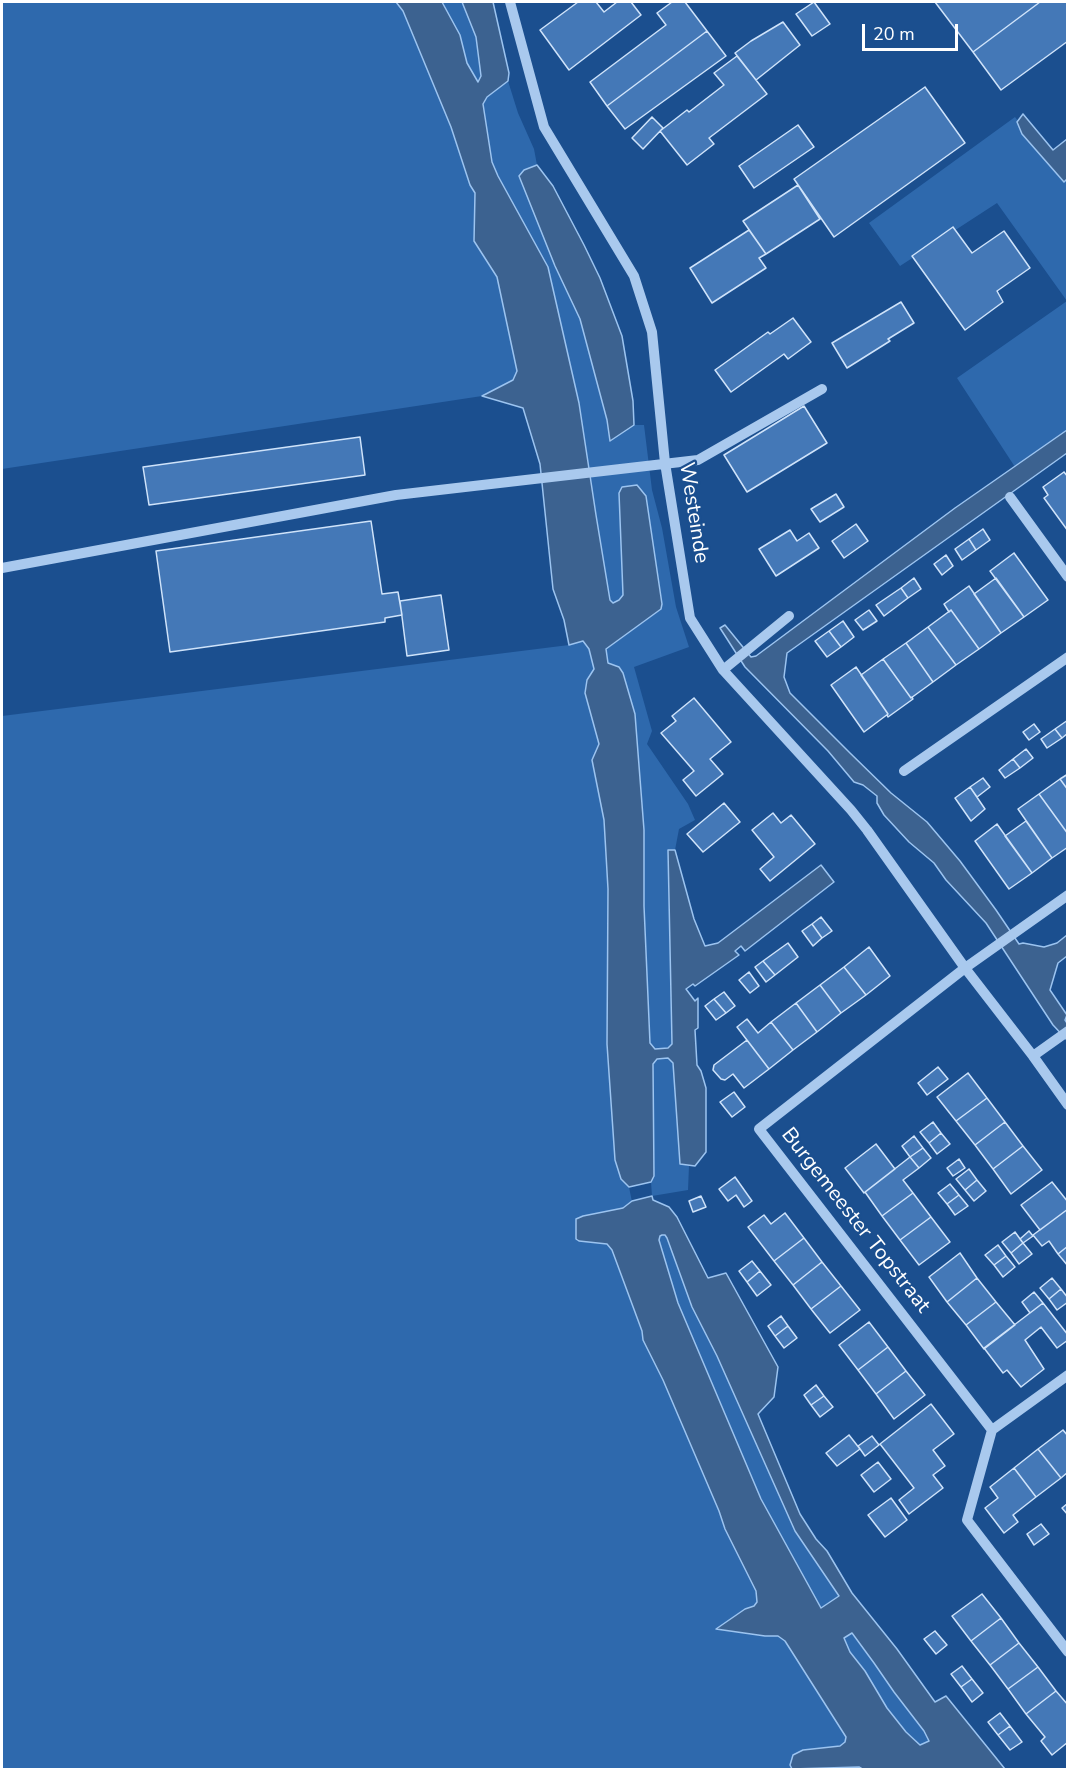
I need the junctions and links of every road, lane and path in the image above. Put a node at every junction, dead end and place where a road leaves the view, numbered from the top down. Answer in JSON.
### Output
{"nodes":[{"id":1,"x":510,"y":2,"type":"edge"},
{"id":2,"x":822,"y":389,"type":"dead end"},
{"id":3,"x":665,"y":464,"type":"junction"},
{"id":4,"x":1010,"y":497,"type":"dead end"},
{"id":5,"x":2,"y":567,"type":"edge"},
{"id":6,"x":1068,"y":577,"type":"edge"},
{"id":7,"x":789,"y":616,"type":"dead end"},
{"id":8,"x":1068,"y":657,"type":"edge"},
{"id":9,"x":723,"y":670,"type":"junction"},
{"id":10,"x":904,"y":771,"type":"dead end"},
{"id":11,"x":1068,"y":895,"type":"edge"},
{"id":12,"x":965,"y":968,"type":"junction"},
{"id":13,"x":1064,"y":1034,"type":"edge"},
{"id":14,"x":1033,"y":1056,"type":"junction"},
{"id":15,"x":1068,"y":1105,"type":"edge"},
{"id":16,"x":1068,"y":1375,"type":"edge"},
{"id":17,"x":992,"y":1430,"type":"junction"},
{"id":18,"x":1068,"y":1652,"type":"edge"}],
"edges":[{"from":1,"to":3,"type":"street","name":"Westeinde"},
{"from":2,"to":3,"type":"street"},
{"from":3,"to":5,"type":"street"},
{"from":3,"to":9,"type":"street","name":"Westeinde"},
{"from":4,"to":6,"type":"street"},
{"from":7,"to":9,"type":"street"},
{"from":8,"to":10,"type":"street"},
{"from":9,"to":12,"type":"street","name":"Westeinde"},
{"from":11,"to":12,"type":"street"},
{"from":12,"to":14,"type":"street","name":"Westeinde"},
{"from":12,"to":17,"type":"street","name":"Burgemeester Topstraat"},
{"from":13,"to":14,"type":"street"},
{"from":14,"to":15,"type":"street","name":"Westeinde"},
{"from":16,"to":17,"type":"street"},
{"from":17,"to":18,"type":"street"}]}
